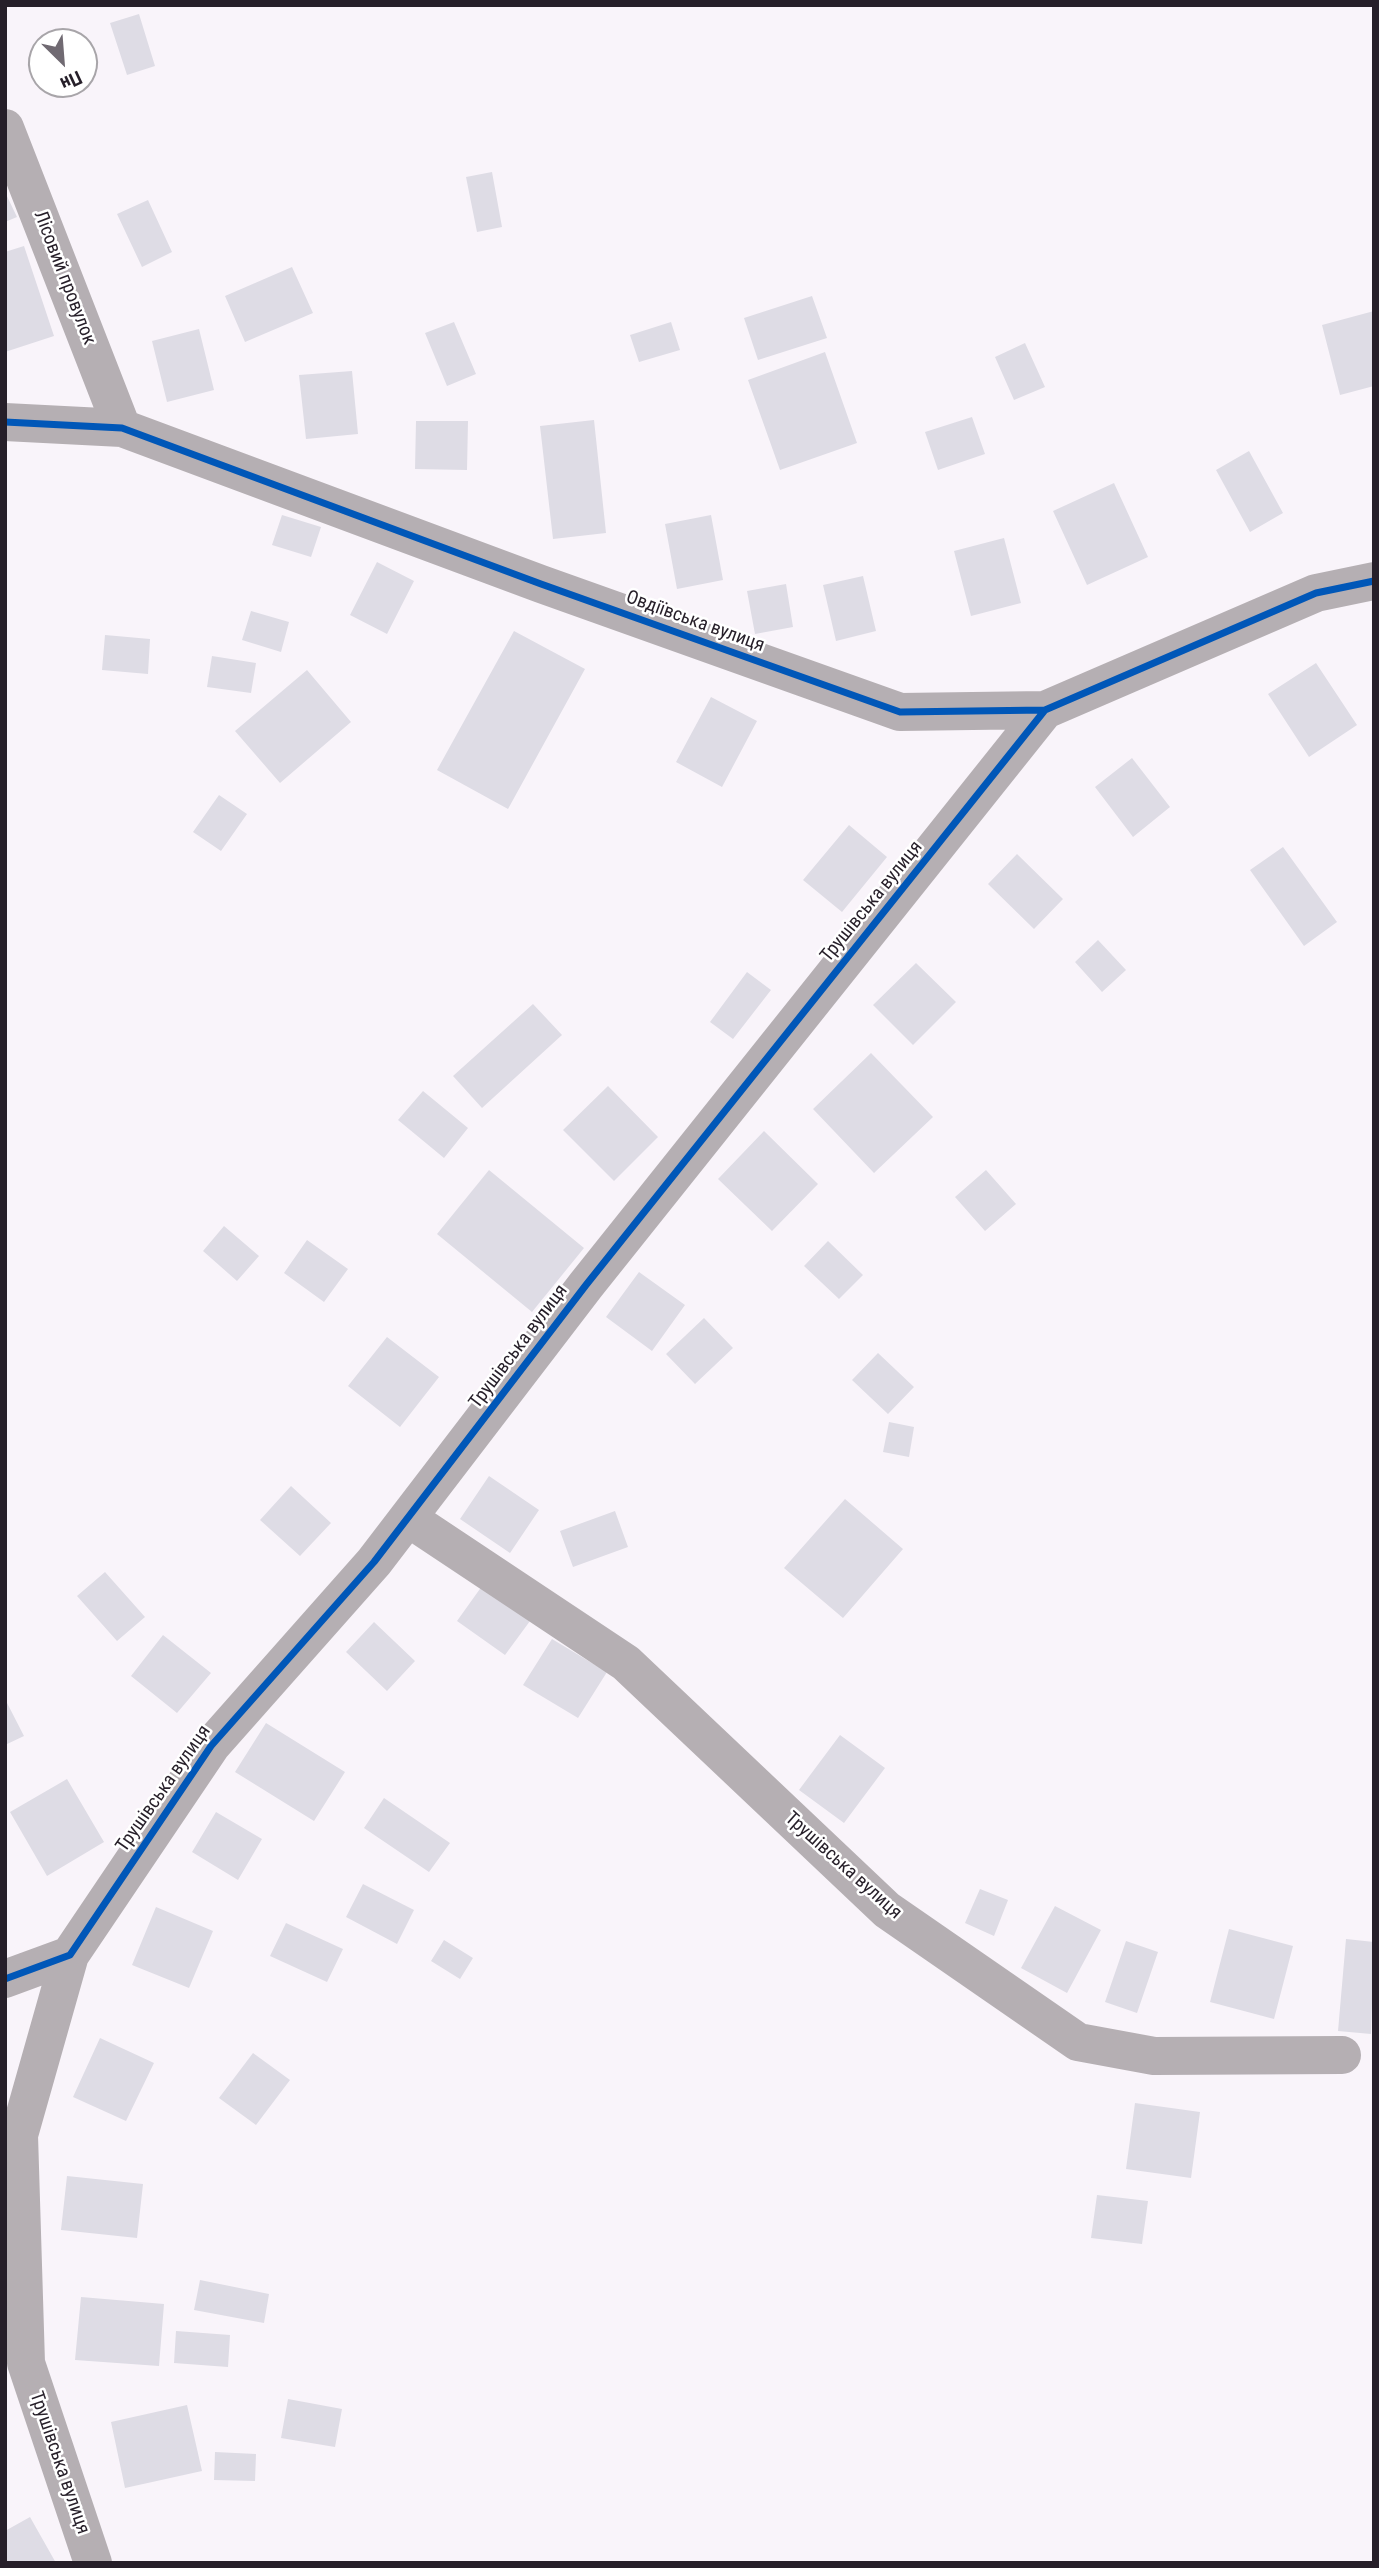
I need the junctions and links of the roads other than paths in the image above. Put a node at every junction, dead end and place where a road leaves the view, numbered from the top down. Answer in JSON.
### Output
{"nodes":[{"id":1,"x":5,"y":128,"type":"edge"},
{"id":2,"x":5,"y":422,"type":"edge"},
{"id":3,"x":122,"y":428,"type":"junction"},
{"id":4,"x":1374,"y":581,"type":"edge"},
{"id":5,"x":1045,"y":710,"type":"junction"},
{"id":6,"x":408,"y":1518,"type":"junction"},
{"id":7,"x":70,"y":1955,"type":"junction"},
{"id":8,"x":5,"y":1979,"type":"edge"},
{"id":9,"x":1342,"y":2055,"type":"dead end"},
{"id":10,"x":15,"y":2352,"type":"edge"},
{"id":11,"x":93,"y":2563,"type":"edge"}],
"edges":[{"from":1,"to":3,"type":"street","name":"Лісовий провулок"},
{"from":2,"to":3,"type":"street","name":"Овдіївська вулиця"},
{"from":3,"to":5,"type":"street","name":"Овдіївська вулиця"},
{"from":4,"to":5,"type":"street","name":"Овдіївська вулиця"},
{"from":5,"to":6,"type":"street","name":"Трушівська вулиця"},
{"from":6,"to":7,"type":"street","name":"Трушівська вулиця"},
{"from":6,"to":9,"type":"street","name":"Трушівська вулиця"},
{"from":7,"to":8,"type":"street"},
{"from":7,"to":10,"type":"street","name":"Трушівська вулиця"},
{"from":10,"to":11,"type":"street","name":"Трушівська вулиця"}]}
